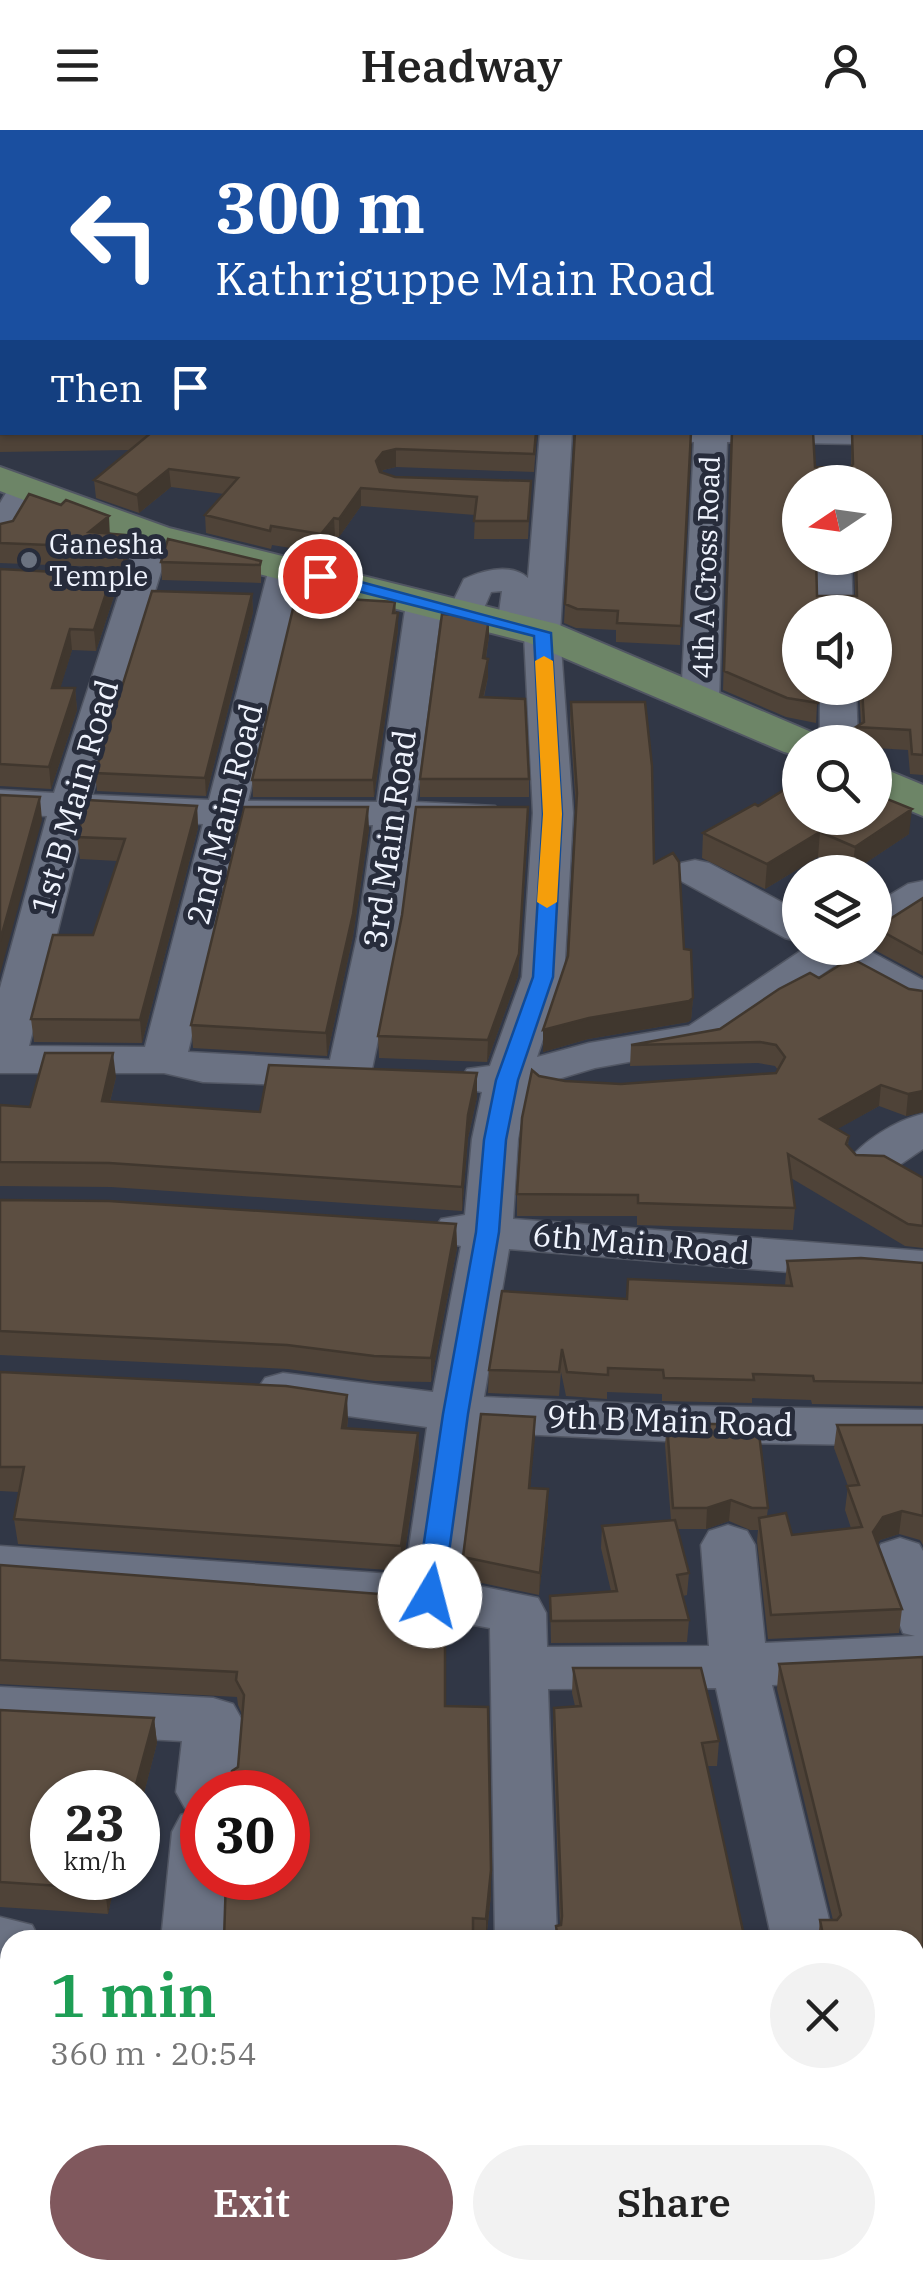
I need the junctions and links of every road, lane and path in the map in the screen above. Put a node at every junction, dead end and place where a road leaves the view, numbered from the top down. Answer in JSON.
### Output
{"nodes":[{"id":1,"x":555,"y":435,"type":"edge"},
{"id":2,"x":711,"y":435,"type":"edge"},
{"id":3,"x":724,"y":435,"type":"edge"},
{"id":4,"x":923,"y":435,"type":"edge"},
{"id":5,"x":12,"y":483,"type":"edge"},
{"id":6,"x":0,"y":532,"type":"edge"},
{"id":7,"x":155,"y":536,"type":"junction"},
{"id":8,"x":269,"y":588,"type":"junction"},
{"id":9,"x":424,"y":603,"type":"junction"},
{"id":10,"x":529,"y":630,"type":"junction"},
{"id":11,"x":700,"y":701,"type":"junction"},
{"id":12,"x":782,"y":735,"type":"edge"},
{"id":13,"x":892,"y":787,"type":"edge"},
{"id":14,"x":0,"y":802,"type":"edge"},
{"id":15,"x":923,"y":802,"type":"edge"},
{"id":16,"x":70,"y":806,"type":"junction"},
{"id":17,"x":225,"y":813,"type":"junction"},
{"id":18,"x":394,"y":814,"type":"junction"},
{"id":19,"x":552,"y":814,"type":"junction"},
{"id":20,"x":696,"y":872,"type":"dead end"},
{"id":21,"x":923,"y":892,"type":"edge"},
{"id":22,"x":892,"y":911,"type":"edge"},
{"id":23,"x":782,"y":919,"type":"edge"},
{"id":24,"x":808,"y":965,"type":"edge"},
{"id":25,"x":864,"y":965,"type":"edge"},
{"id":26,"x":923,"y":997,"type":"edge"},
{"id":27,"x":2,"y":1059,"type":"edge"},
{"id":28,"x":164,"y":1060,"type":"junction"},
{"id":29,"x":448,"y":1078,"type":"edge"},
{"id":30,"x":507,"y":1080,"type":"junction"},
{"id":31,"x":678,"y":1083,"type":"edge"},
{"id":32,"x":923,"y":1128,"type":"edge"},
{"id":33,"x":870,"y":1163,"type":"edge"},
{"id":34,"x":411,"y":1226,"type":"edge"},
{"id":35,"x":488,"y":1232,"type":"junction"},
{"id":36,"x":923,"y":1268,"type":"edge"},
{"id":37,"x":232,"y":1387,"type":"edge"},
{"id":38,"x":456,"y":1414,"type":"junction"},
{"id":39,"x":923,"y":1428,"type":"edge"},
{"id":40,"x":728,"y":1545,"type":"dead end"},
{"id":41,"x":900,"y":1558,"type":"dead end"},
{"id":42,"x":0,"y":1566,"type":"edge"},
{"id":43,"x":430,"y":1596,"type":"junction"},
{"id":44,"x":923,"y":1618,"type":"edge"},
{"id":45,"x":518,"y":1641,"type":"junction"},
{"id":46,"x":923,"y":1658,"type":"edge"},
{"id":47,"x":739,"y":1666,"type":"junction"},
{"id":48,"x":0,"y":1709,"type":"edge"},
{"id":49,"x":208,"y":1770,"type":"edge"},
{"id":50,"x":196,"y":1900,"type":"edge"},
{"id":51,"x":193,"y":1930,"type":"edge"},
{"id":52,"x":526,"y":1930,"type":"edge"},
{"id":53,"x":801,"y":1930,"type":"edge"}],
"edges":[{"from":1,"to":10,"type":"street"},
{"from":2,"to":11,"type":"street","name":"4th A Cross Road"},
{"from":3,"to":4,"type":"street"},
{"from":5,"to":6,"type":"street"},
{"from":5,"to":7,"type":"main road"},
{"from":7,"to":8,"type":"main road"},
{"from":7,"to":16,"type":"street","name":"1st B Main Road"},
{"from":8,"to":9,"type":"main road"},
{"from":8,"to":17,"type":"street","name":"2nd Main Road"},
{"from":9,"to":10,"type":"main road"},
{"from":9,"to":18,"type":"street","name":"3rd Main Road"},
{"from":10,"to":11,"type":"main road"},
{"from":10,"to":19,"type":"street"},
{"from":11,"to":12,"type":"main road"},
{"from":13,"to":15,"type":"main road"},
{"from":14,"to":16,"type":"street"},
{"from":16,"to":17,"type":"street"},
{"from":16,"to":27,"type":"street","name":"1st B Main Road"},
{"from":17,"to":18,"type":"street"},
{"from":17,"to":28,"type":"street","name":"2nd Main Road"},
{"from":18,"to":19,"type":"street"},
{"from":18,"to":28,"type":"street","name":"3rd Main Road"},
{"from":19,"to":30,"type":"street"},
{"from":20,"to":23,"type":"street"},
{"from":21,"to":22,"type":"street"},
{"from":24,"to":30,"type":"street"},
{"from":25,"to":26,"type":"street"},
{"from":27,"to":28,"type":"street"},
{"from":29,"to":30,"type":"street"},
{"from":30,"to":31,"type":"street"},
{"from":30,"to":35,"type":"street"},
{"from":32,"to":33,"type":"street"},
{"from":34,"to":35,"type":"street","name":"6th Main Road"},
{"from":35,"to":36,"type":"street","name":"6th Main Road"},
{"from":35,"to":38,"type":"street"},
{"from":37,"to":38,"type":"street","name":"9th B Main Road"},
{"from":38,"to":39,"type":"street","name":"9th B Main Road"},
{"from":38,"to":43,"type":"street"},
{"from":40,"to":47,"type":"street"},
{"from":41,"to":44,"type":"street"},
{"from":42,"to":43,"type":"street"},
{"from":43,"to":45,"type":"street"},
{"from":45,"to":47,"type":"street"},
{"from":45,"to":52,"type":"street"},
{"from":46,"to":47,"type":"street"},
{"from":47,"to":53,"type":"street"},
{"from":48,"to":49,"type":"street"},
{"from":50,"to":51,"type":"street"}]}
